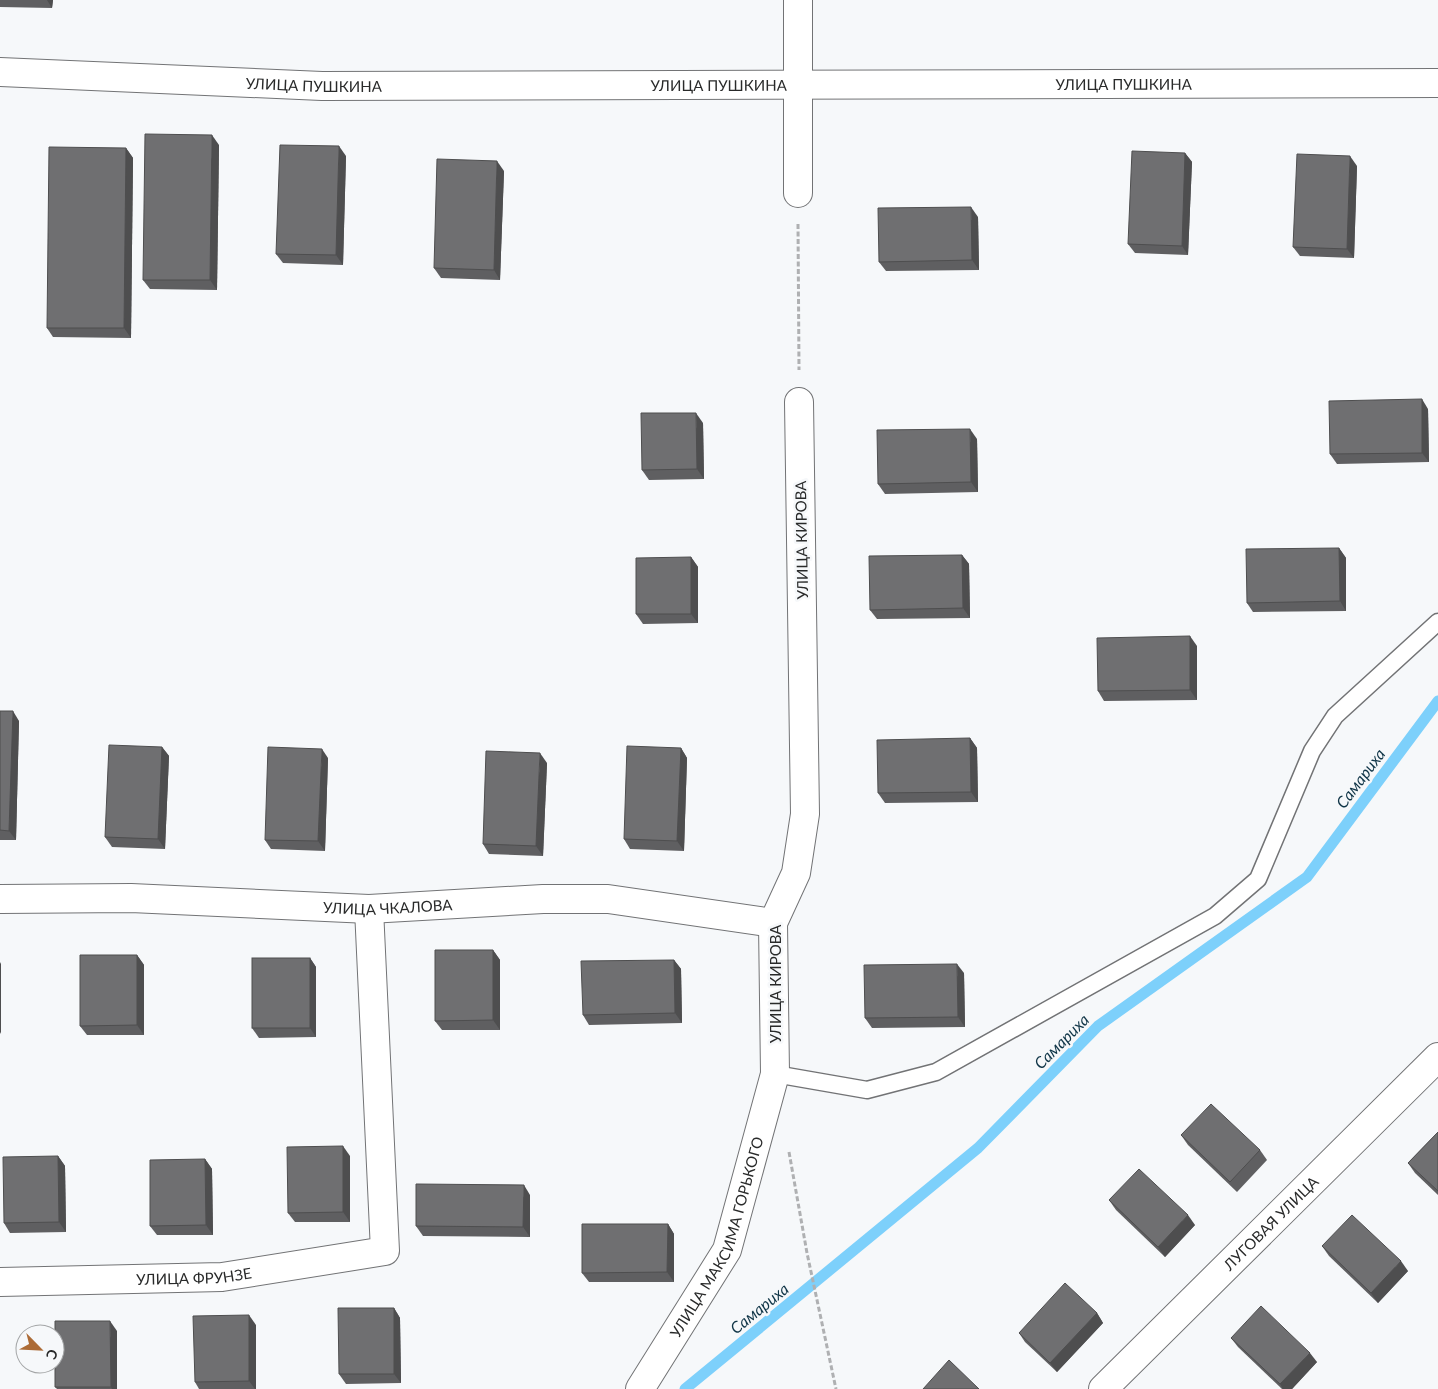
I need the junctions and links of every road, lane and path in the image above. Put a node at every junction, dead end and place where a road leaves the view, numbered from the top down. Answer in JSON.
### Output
{"nodes":[{"id":1,"x":798,"y":0,"type":"edge"},
{"id":2,"x":0,"y":72,"type":"edge"},
{"id":3,"x":1438,"y":83,"type":"edge"},
{"id":4,"x":797,"y":85,"type":"junction"},
{"id":5,"x":798,"y":193,"type":"joint"},
{"id":6,"x":799,"y":402,"type":"joint"},
{"id":7,"x":1438,"y":622,"type":"edge"},
{"id":8,"x":0,"y":898,"type":"edge"},
{"id":9,"x":368,"y":909,"type":"junction"},
{"id":10,"x":773,"y":923,"type":"junction"},
{"id":11,"x":1438,"y":1057,"type":"edge"},
{"id":12,"x":775,"y":1074,"type":"junction"},
{"id":13,"x":788,"y":1150,"type":"dead end"},
{"id":14,"x":0,"y":1282,"type":"edge"},
{"id":15,"x":640,"y":1389,"type":"edge"},
{"id":16,"x":836,"y":1389,"type":"edge"},
{"id":17,"x":1103,"y":1389,"type":"edge"}],
"edges":[{"from":1,"to":4,"type":"street"},
{"from":2,"to":4,"type":"street","name":"УЛИЦА ПУШКИНА"},
{"from":3,"to":4,"type":"street","name":"УЛИЦА ПУШКИНА"},
{"from":4,"to":5,"type":"street"},
{"from":5,"to":6,"type":"path"},
{"from":6,"to":10,"type":"street","name":"УЛИЦА КИРОВА"},
{"from":7,"to":12,"type":"lane"},
{"from":8,"to":9,"type":"street","name":"УЛИЦА ЧКАЛОВА"},
{"from":9,"to":10,"type":"street","name":"УЛИЦА ЧКАЛОВА"},
{"from":9,"to":14,"type":"street","name":"УЛИЦА ФРУНЗЕ"},
{"from":10,"to":12,"type":"street","name":"УЛИЦА КИРОВА"},
{"from":11,"to":17,"type":"street","name":"ЛУГОВАЯ УЛИЦА"},
{"from":12,"to":15,"type":"street","name":"УЛИЦА МАКСИМА ГОРЬКОГО"},
{"from":13,"to":16,"type":"path"}]}
